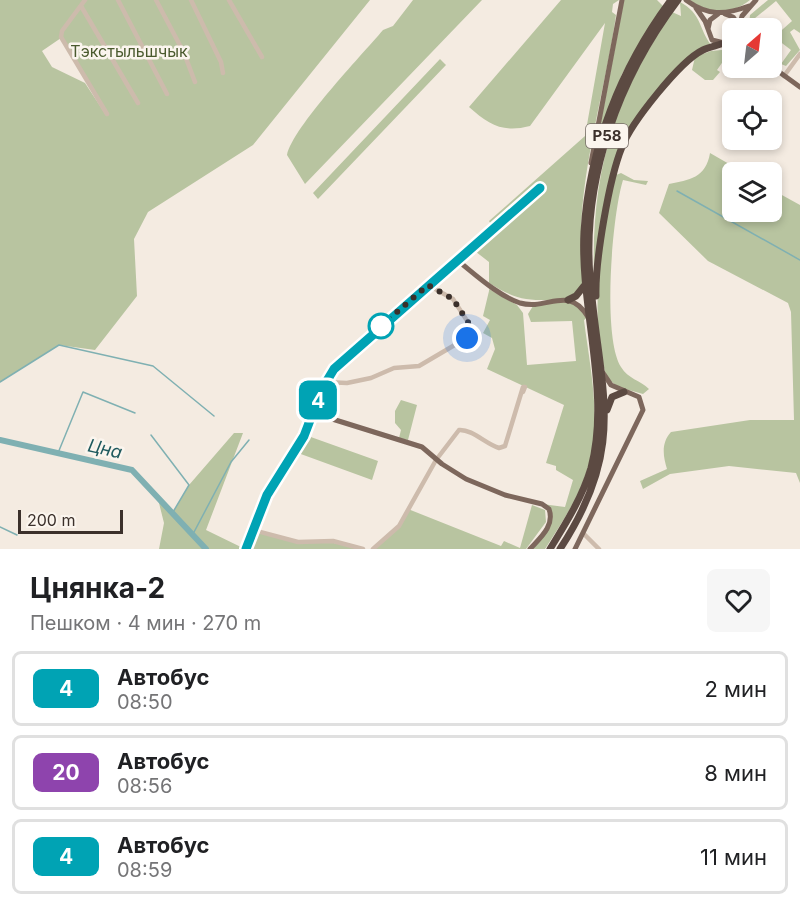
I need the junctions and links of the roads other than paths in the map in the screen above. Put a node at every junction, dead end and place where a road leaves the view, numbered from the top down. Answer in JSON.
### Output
{"nodes":[{"id":1,"x":85,"y":0,"type":"edge"},
{"id":2,"x":118,"y":0,"type":"edge"},
{"id":3,"x":156,"y":0,"type":"edge"},
{"id":4,"x":191,"y":0,"type":"edge"},
{"id":5,"x":228,"y":0,"type":"edge"},
{"id":6,"x":622,"y":0,"type":"edge"},
{"id":7,"x":671,"y":0,"type":"edge"},
{"id":8,"x":678,"y":0,"type":"edge"},
{"id":9,"x":686,"y":0,"type":"edge"},
{"id":10,"x":756,"y":0,"type":"edge"},
{"id":11,"x":81,"y":6,"type":"junction"},
{"id":12,"x":749,"y":6,"type":"junction"},
{"id":13,"x":695,"y":7,"type":"junction"},
{"id":14,"x":668,"y":9,"type":"junction"},
{"id":15,"x":721,"y":14,"type":"junction"},
{"id":16,"x":734,"y":18,"type":"edge"},
{"id":17,"x":743,"y":18,"type":"edge"},
{"id":18,"x":707,"y":29,"type":"junction"},
{"id":19,"x":722,"y":44,"type":"edge"},
{"id":20,"x":722,"y":44,"type":"edge"},
{"id":21,"x":800,"y":54,"type":"edge"},
{"id":22,"x":262,"y":57,"type":"dead end"},
{"id":23,"x":223,"y":73,"type":"dead end"},
{"id":24,"x":784,"y":76,"type":"joint"},
{"id":25,"x":195,"y":82,"type":"dead end"},
{"id":26,"x":800,"y":87,"type":"edge"},
{"id":27,"x":167,"y":94,"type":"dead end"},
{"id":28,"x":138,"y":103,"type":"dead end"},
{"id":29,"x":107,"y":114,"type":"dead end"},
{"id":30,"x":590,"y":184,"type":"junction"},
{"id":31,"x":540,"y":188,"type":"dead end"},
{"id":32,"x":457,"y":260,"type":"junction"},
{"id":33,"x":585,"y":284,"type":"junction"},
{"id":34,"x":428,"y":285,"type":"junction"},
{"id":35,"x":568,"y":300,"type":"junction"},
{"id":36,"x":588,"y":317,"type":"junction"},
{"id":37,"x":599,"y":344,"type":"junction"},
{"id":38,"x":603,"y":373,"type":"junction"},
{"id":39,"x":325,"y":382,"type":"junction"},
{"id":40,"x":523,"y":392,"type":"dead end"},
{"id":41,"x":624,"y":392,"type":"junction"},
{"id":42,"x":313,"y":413,"type":"junction"},
{"id":43,"x":605,"y":419,"type":"junction"},
{"id":44,"x":436,"y":459,"type":"junction"},
{"id":45,"x":254,"y":530,"type":"junction"},
{"id":46,"x":584,"y":534,"type":"junction"},
{"id":47,"x":246,"y":549,"type":"edge"},
{"id":48,"x":363,"y":549,"type":"edge"},
{"id":49,"x":373,"y":549,"type":"edge"},
{"id":50,"x":530,"y":549,"type":"edge"},
{"id":51,"x":550,"y":549,"type":"edge"},
{"id":52,"x":560,"y":549,"type":"edge"},
{"id":53,"x":575,"y":549,"type":"edge"},
{"id":54,"x":599,"y":549,"type":"edge"}],
"edges":[{"from":1,"to":11,"type":"street"},
{"from":2,"to":27,"type":"street"},
{"from":3,"to":25,"type":"street"},
{"from":4,"to":23,"type":"street"},
{"from":5,"to":22,"type":"street"},
{"from":6,"to":30,"type":"main road"},
{"from":7,"to":14,"type":"highway","number":"Р58"},
{"from":8,"to":14,"type":"highway","number":"Р58"},
{"from":9,"to":13,"type":"main road"},
{"from":10,"to":12,"type":"main road"},
{"from":11,"to":28,"type":"street"},
{"from":11,"to":29,"type":"street"},
{"from":12,"to":15,"type":"main road"},
{"from":12,"to":17,"type":"main road"},
{"from":13,"to":15,"type":"main road"},
{"from":13,"to":18,"type":"main road"},
{"from":14,"to":30,"type":"highway","number":"Р58"},
{"from":14,"to":37,"type":"highway","number":"Р58"},
{"from":15,"to":16,"type":"main road"},
{"from":15,"to":18,"type":"main road"},
{"from":18,"to":19,"type":"main road"},
{"from":20,"to":37,"type":"highway"},
{"from":21,"to":24,"type":"street"},
{"from":24,"to":26,"type":"main road"},
{"from":30,"to":33,"type":"highway","number":"Р58"},
{"from":31,"to":32,"type":"street"},
{"from":32,"to":34,"type":"main road"},
{"from":32,"to":35,"type":"main road"},
{"from":33,"to":35,"type":"highway"},
{"from":33,"to":36,"type":"highway","number":"Р58"},
{"from":34,"to":39,"type":"main road"},
{"from":34,"to":39,"type":"street"},
{"from":35,"to":36,"type":"main road"},
{"from":36,"to":51,"type":"highway","number":"Р58"},
{"from":37,"to":38,"type":"highway","number":"Р58"},
{"from":38,"to":41,"type":"main road"},
{"from":38,"to":43,"type":"highway","number":"Р58"},
{"from":39,"to":42,"type":"main road"},
{"from":40,"to":44,"type":"street"},
{"from":41,"to":43,"type":"highway"},
{"from":41,"to":46,"type":"main road"},
{"from":42,"to":44,"type":"main road"},
{"from":42,"to":45,"type":"main road"},
{"from":43,"to":52,"type":"highway","number":"Р58"},
{"from":44,"to":49,"type":"street"},
{"from":44,"to":50,"type":"main road"},
{"from":45,"to":47,"type":"main road"},
{"from":45,"to":48,"type":"street"},
{"from":46,"to":53,"type":"main road"},
{"from":46,"to":54,"type":"street"}]}
